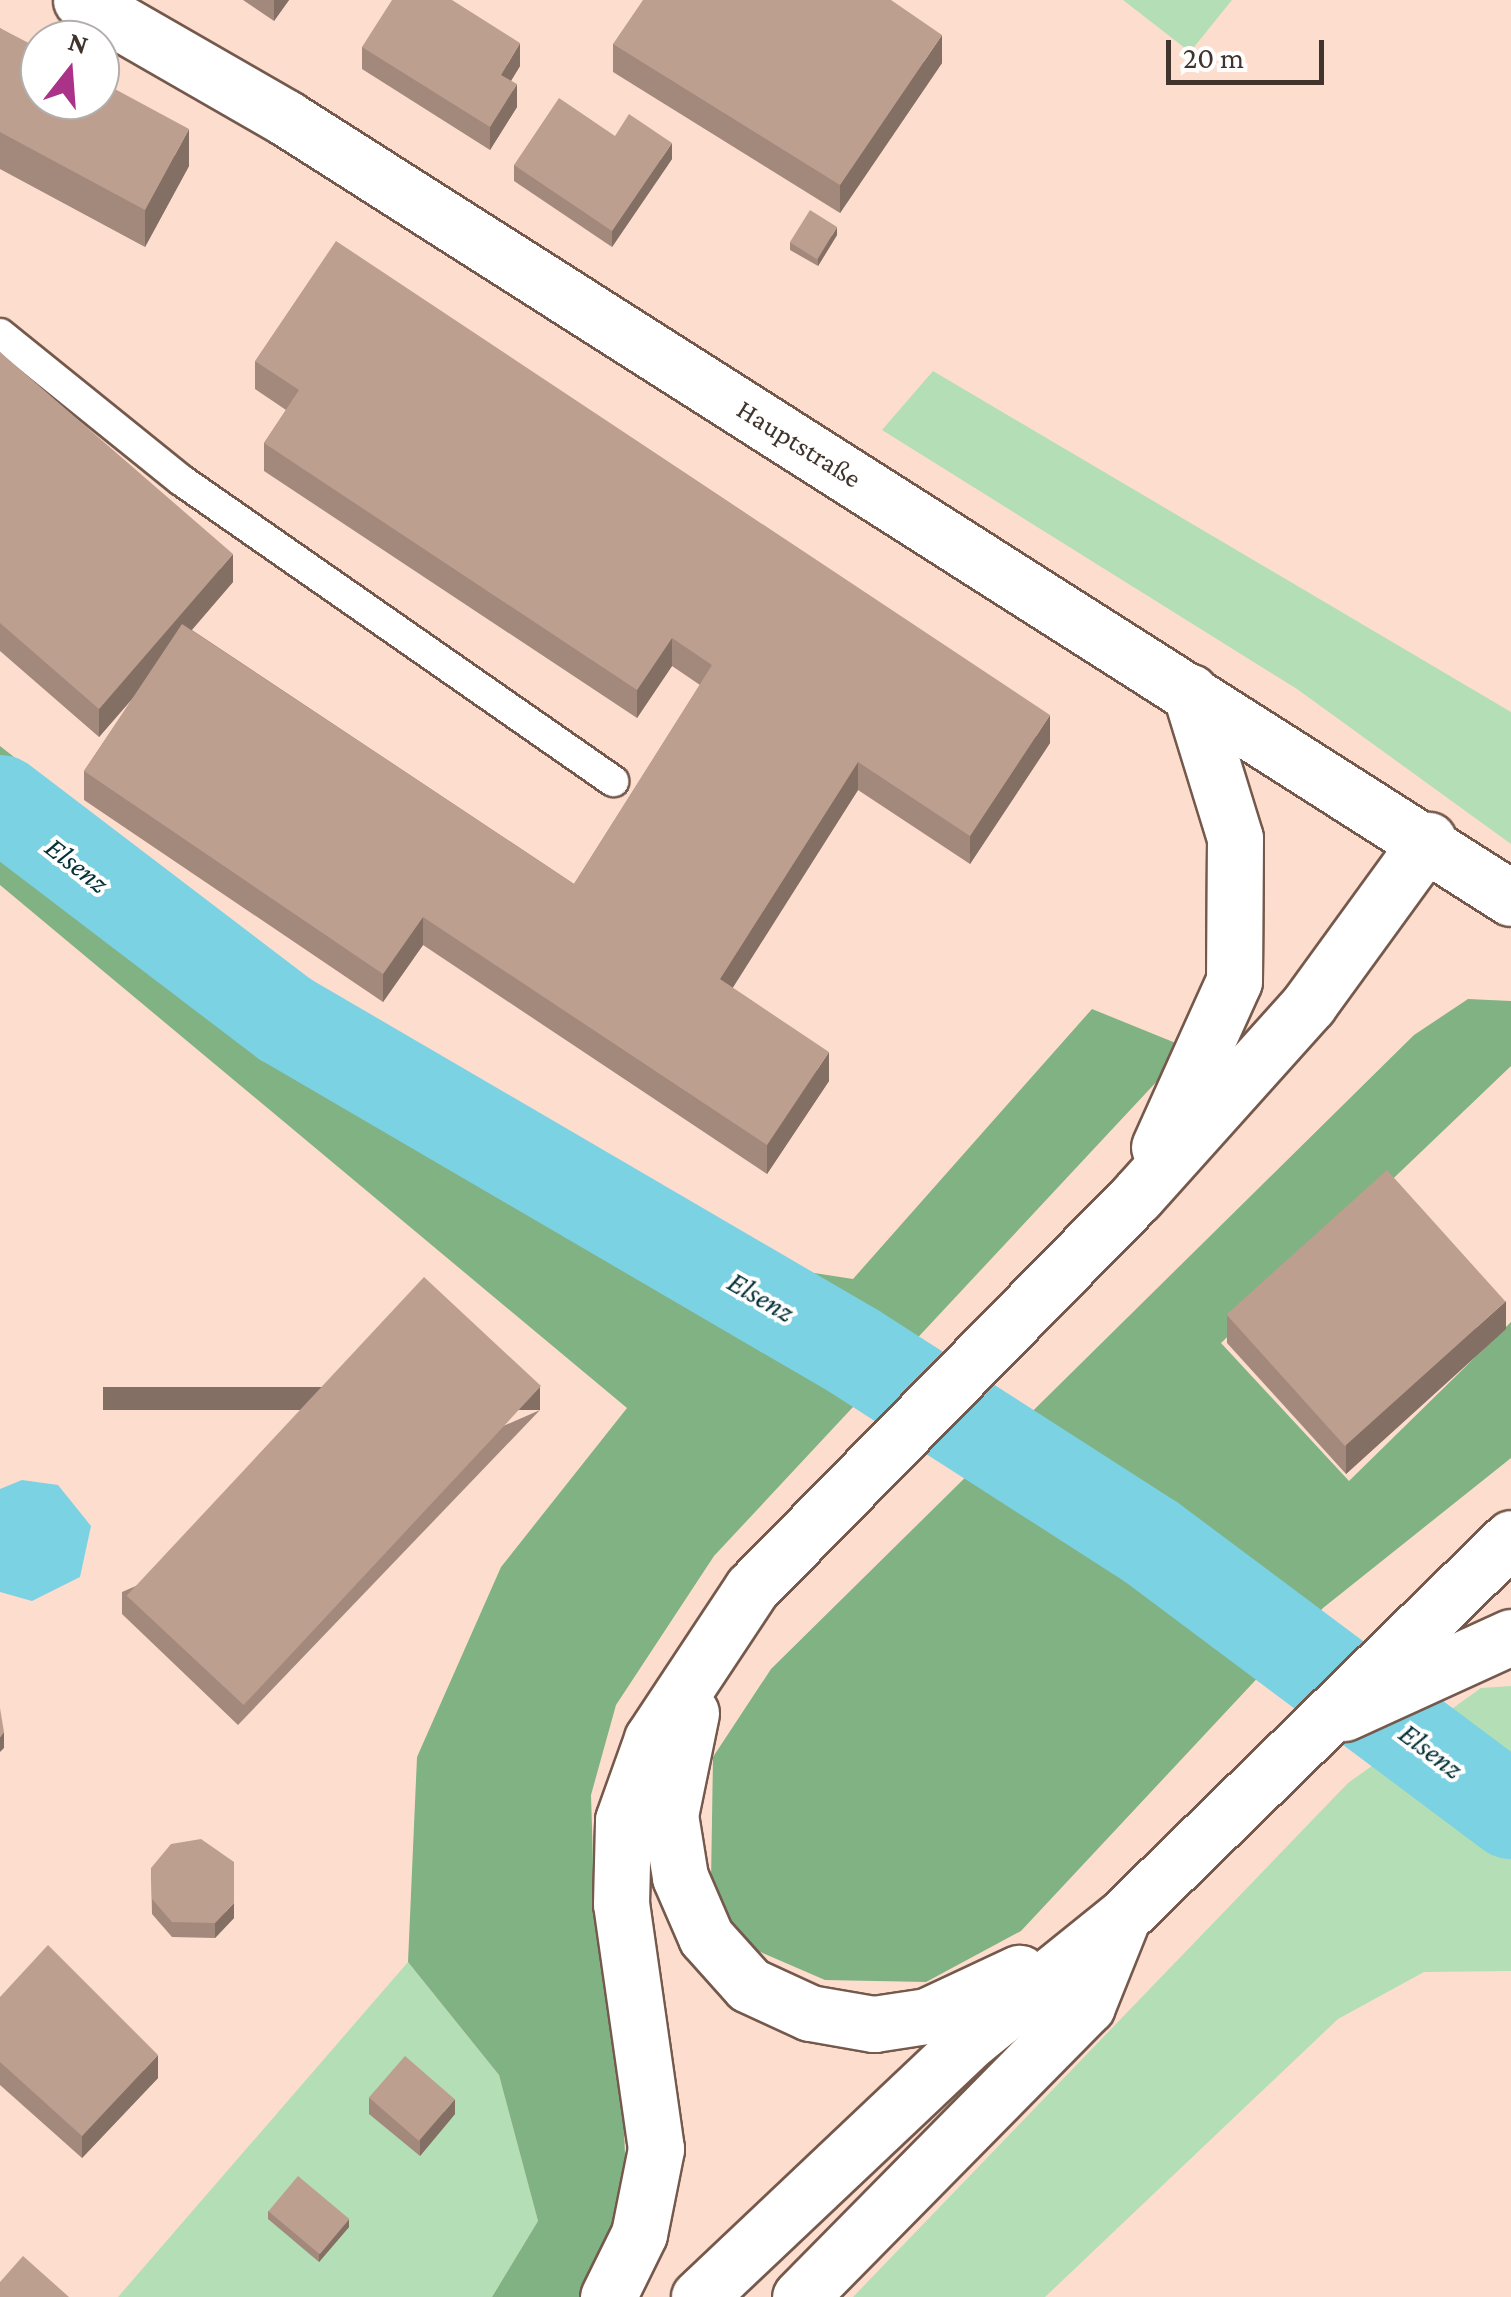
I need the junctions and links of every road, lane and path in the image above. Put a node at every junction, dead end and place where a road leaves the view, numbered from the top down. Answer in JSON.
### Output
{"nodes":[{"id":1,"x":81,"y":0,"type":"edge"},
{"id":2,"x":0,"y":334,"type":"edge"},
{"id":3,"x":1190,"y":692,"type":"junction"},
{"id":4,"x":613,"y":782,"type":"dead end"},
{"id":5,"x":1428,"y":840,"type":"junction"},
{"id":6,"x":1511,"y":898,"type":"edge"},
{"id":7,"x":1137,"y":1196,"type":"junction"},
{"id":8,"x":1511,"y":1538,"type":"edge"},
{"id":9,"x":1511,"y":1637,"type":"edge"},
{"id":10,"x":703,"y":1652,"type":"junction"},
{"id":11,"x":1305,"y":1731,"type":"junction"},
{"id":12,"x":1123,"y":1916,"type":"junction"},
{"id":13,"x":608,"y":2297,"type":"edge"},
{"id":14,"x":699,"y":2297,"type":"edge"},
{"id":15,"x":800,"y":2297,"type":"edge"}],
"edges":[{"from":1,"to":3,"type":"main road","name":"Hauptstraße"},
{"from":2,"to":4,"type":"lane"},
{"from":3,"to":5,"type":"main road","name":"Hauptstraße"},
{"from":3,"to":7,"type":"main road"},
{"from":5,"to":6,"type":"main road","name":"Hauptstraße"},
{"from":5,"to":7,"type":"main road"},
{"from":7,"to":10,"type":"main road"},
{"from":8,"to":11,"type":"main road"},
{"from":9,"to":11,"type":"main road"},
{"from":10,"to":12,"type":"main road"},
{"from":10,"to":13,"type":"main road"},
{"from":11,"to":12,"type":"main road"},
{"from":12,"to":14,"type":"main road"},
{"from":12,"to":15,"type":"main road"}]}
